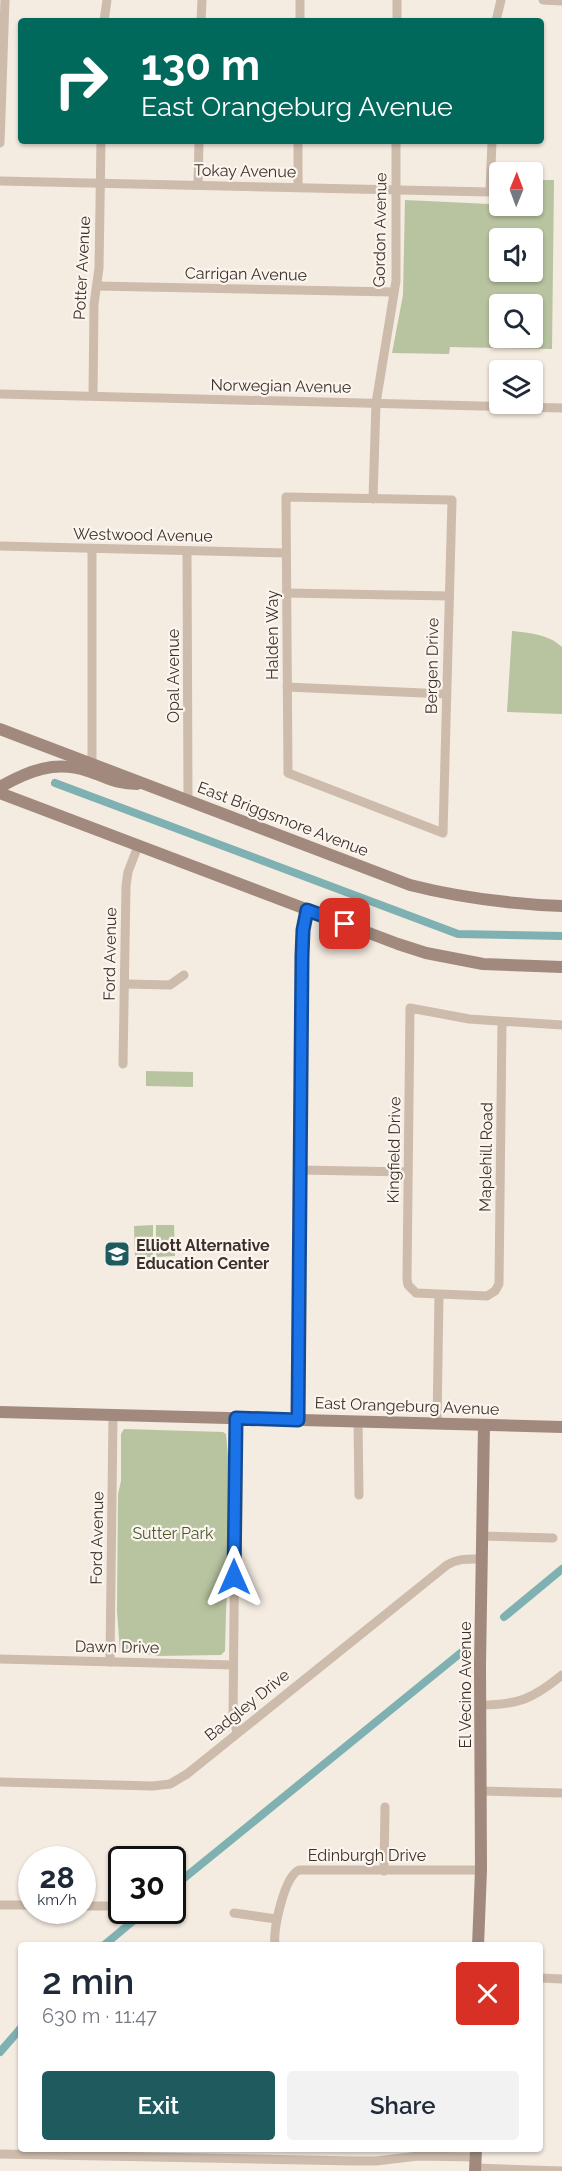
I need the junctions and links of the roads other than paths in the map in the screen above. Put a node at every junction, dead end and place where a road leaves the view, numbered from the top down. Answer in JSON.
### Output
{"nodes":[{"id":1,"x":5,"y":0,"type":"edge"},
{"id":2,"x":107,"y":0,"type":"edge"},
{"id":3,"x":202,"y":0,"type":"edge"},
{"id":4,"x":300,"y":0,"type":"edge"},
{"id":5,"x":397,"y":0,"type":"edge"},
{"id":6,"x":501,"y":0,"type":"edge"},
{"id":7,"x":543,"y":0,"type":"edge"},
{"id":8,"x":562,"y":2,"type":"edge"},
{"id":9,"x":104,"y":18,"type":"edge"},
{"id":10,"x":201,"y":18,"type":"edge"},
{"id":11,"x":300,"y":18,"type":"edge"},
{"id":12,"x":397,"y":18,"type":"edge"},
{"id":13,"x":497,"y":18,"type":"edge"},
{"id":14,"x":0,"y":143,"type":"edge"},
{"id":15,"x":101,"y":144,"type":"edge"},
{"id":16,"x":199,"y":144,"type":"edge"},
{"id":17,"x":298,"y":144,"type":"edge"},
{"id":18,"x":396,"y":144,"type":"edge"},
{"id":19,"x":492,"y":144,"type":"edge"},
{"id":20,"x":0,"y":181,"type":"edge"},
{"id":21,"x":100,"y":183,"type":"junction"},
{"id":22,"x":198,"y":185,"type":"junction"},
{"id":23,"x":297,"y":187,"type":"junction"},
{"id":24,"x":396,"y":189,"type":"junction"},
{"id":25,"x":97,"y":286,"type":"junction"},
{"id":26,"x":394,"y":292,"type":"junction"},
{"id":27,"x":0,"y":394,"type":"edge"},
{"id":28,"x":93,"y":396,"type":"junction"},
{"id":29,"x":376,"y":403,"type":"junction"},
{"id":30,"x":562,"y":408,"type":"edge"},
{"id":31,"x":373,"y":499,"type":"junction"},
{"id":32,"x":0,"y":546,"type":"edge"},
{"id":33,"x":92,"y":549,"type":"junction"},
{"id":34,"x":187,"y":551,"type":"junction"},
{"id":35,"x":286,"y":553,"type":"junction"},
{"id":36,"x":286,"y":593,"type":"junction"},
{"id":37,"x":449,"y":596,"type":"junction"},
{"id":38,"x":287,"y":687,"type":"junction"},
{"id":39,"x":446,"y":694,"type":"junction"},
{"id":40,"x":0,"y":729,"type":"edge"},
{"id":41,"x":92,"y":764,"type":"junction"},
{"id":42,"x":144,"y":783,"type":"junction"},
{"id":43,"x":0,"y":787,"type":"edge"},
{"id":44,"x":0,"y":793,"type":"edge"},
{"id":45,"x":188,"y":800,"type":"junction"},
{"id":46,"x":443,"y":833,"type":"joint"},
{"id":47,"x":138,"y":846,"type":"junction"},
{"id":48,"x":562,"y":906,"type":"edge"},
{"id":49,"x":307,"y":910,"type":"junction"},
{"id":50,"x":562,"y":967,"type":"edge"},
{"id":51,"x":184,"y":975,"type":"dead end"},
{"id":52,"x":125,"y":984,"type":"junction"},
{"id":53,"x":502,"y":1023,"type":"junction"},
{"id":54,"x":562,"y":1025,"type":"edge"},
{"id":55,"x":123,"y":1064,"type":"dead end"},
{"id":56,"x":300,"y":1170,"type":"junction"},
{"id":57,"x":408,"y":1172,"type":"junction"},
{"id":58,"x":439,"y":1295,"type":"junction"},
{"id":59,"x":0,"y":1412,"type":"edge"},
{"id":60,"x":113,"y":1415,"type":"junction"},
{"id":61,"x":236,"y":1418,"type":"junction"},
{"id":62,"x":298,"y":1420,"type":"junction"},
{"id":63,"x":358,"y":1421,"type":"junction"},
{"id":64,"x":437,"y":1424,"type":"junction"},
{"id":65,"x":484,"y":1425,"type":"junction"},
{"id":66,"x":562,"y":1427,"type":"edge"},
{"id":67,"x":359,"y":1496,"type":"dead end"},
{"id":68,"x":482,"y":1536,"type":"junction"},
{"id":69,"x":553,"y":1538,"type":"dead end"},
{"id":70,"x":482,"y":1559,"type":"junction"},
{"id":71,"x":0,"y":1659,"type":"edge"},
{"id":72,"x":110,"y":1662,"type":"junction"},
{"id":73,"x":233,"y":1665,"type":"junction"},
{"id":74,"x":562,"y":1675,"type":"edge"},
{"id":75,"x":480,"y":1705,"type":"junction"},
{"id":76,"x":237,"y":1732,"type":"junction"},
{"id":77,"x":0,"y":1782,"type":"edge"},
{"id":78,"x":481,"y":1791,"type":"junction"},
{"id":79,"x":562,"y":1793,"type":"edge"},
{"id":80,"x":385,"y":1808,"type":"dead end"},
{"id":81,"x":384,"y":1870,"type":"junction"},
{"id":82,"x":481,"y":1870,"type":"junction"},
{"id":83,"x":0,"y":1905,"type":"edge"},
{"id":84,"x":18,"y":1905,"type":"edge"},
{"id":85,"x":234,"y":1913,"type":"dead end"},
{"id":86,"x":276,"y":1919,"type":"junction"},
{"id":87,"x":275,"y":1942,"type":"edge"},
{"id":88,"x":478,"y":1942,"type":"edge"},
{"id":89,"x":543,"y":1978,"type":"edge"},
{"id":90,"x":562,"y":1979,"type":"edge"},
{"id":91,"x":80,"y":2152,"type":"edge"},
{"id":92,"x":376,"y":2152,"type":"edge"},
{"id":93,"x":180,"y":2153,"type":"edge"},
{"id":94,"x":0,"y":2154,"type":"edge"},
{"id":95,"x":282,"y":2155,"type":"edge"},
{"id":96,"x":376,"y":2161,"type":"junction"},
{"id":97,"x":476,"y":2161,"type":"edge"},
{"id":98,"x":354,"y":2166,"type":"edge"},
{"id":99,"x":562,"y":2171,"type":"edge"}],
"edges":[{"from":1,"to":14,"type":"street"},
{"from":2,"to":9,"type":"street"},
{"from":3,"to":10,"type":"street"},
{"from":4,"to":11,"type":"street"},
{"from":5,"to":12,"type":"street"},
{"from":6,"to":13,"type":"street"},
{"from":7,"to":8,"type":"street"},
{"from":15,"to":21,"type":"street","name":"Potter Avenue"},
{"from":16,"to":22,"type":"street"},
{"from":17,"to":23,"type":"street"},
{"from":18,"to":24,"type":"street","name":"Gordon Avenue"},
{"from":19,"to":24,"type":"street","name":"Tokay Avenue"},
{"from":20,"to":21,"type":"street","name":"Tokay Avenue"},
{"from":21,"to":22,"type":"street","name":"Tokay Avenue"},
{"from":21,"to":25,"type":"street","name":"Potter Avenue"},
{"from":22,"to":23,"type":"street","name":"Tokay Avenue"},
{"from":23,"to":24,"type":"street","name":"Tokay Avenue"},
{"from":24,"to":26,"type":"street","name":"Gordon Avenue"},
{"from":25,"to":26,"type":"street","name":"Carrigan Avenue"},
{"from":25,"to":28,"type":"street","name":"Potter Avenue"},
{"from":26,"to":29,"type":"street","name":"Gordon Avenue"},
{"from":27,"to":28,"type":"street","name":"Norwegian Avenue"},
{"from":28,"to":29,"type":"street","name":"Norwegian Avenue"},
{"from":29,"to":30,"type":"street","name":"Norwegian Avenue"},
{"from":29,"to":31,"type":"street","name":"Gordon Avenue"},
{"from":31,"to":35,"type":"street","name":"Halden Way"},
{"from":31,"to":37,"type":"street","name":"Bergen Drive"},
{"from":32,"to":33,"type":"street","name":"Westwood Avenue"},
{"from":33,"to":34,"type":"street","name":"Westwood Avenue"},
{"from":33,"to":41,"type":"street"},
{"from":34,"to":35,"type":"street","name":"Westwood Avenue"},
{"from":34,"to":45,"type":"street","name":"Opal Avenue"},
{"from":35,"to":36,"type":"street","name":"Halden Way"},
{"from":36,"to":37,"type":"street"},
{"from":36,"to":38,"type":"street","name":"Halden Way"},
{"from":37,"to":39,"type":"street","name":"Bergen Drive"},
{"from":38,"to":39,"type":"street"},
{"from":38,"to":46,"type":"street","name":"Halden Way"},
{"from":39,"to":46,"type":"street","name":"Bergen Drive"},
{"from":40,"to":41,"type":"main road","name":"East Briggsmore Avenue"},
{"from":41,"to":42,"type":"main road","name":"East Briggsmore Avenue"},
{"from":42,"to":43,"type":"main road"},
{"from":42,"to":45,"type":"main road","name":"East Briggsmore Avenue"},
{"from":44,"to":47,"type":"main road"},
{"from":45,"to":48,"type":"main road","name":"East Briggsmore Avenue"},
{"from":47,"to":49,"type":"main road"},
{"from":47,"to":52,"type":"street","name":"Ford Avenue"},
{"from":49,"to":50,"type":"main road"},
{"from":49,"to":56,"type":"street"},
{"from":51,"to":52,"type":"street"},
{"from":52,"to":55,"type":"street","name":"Ford Avenue"},
{"from":53,"to":54,"type":"street"},
{"from":53,"to":57,"type":"street","name":"Kingfield Drive"},
{"from":53,"to":58,"type":"street","name":"Maplehill Road"},
{"from":56,"to":57,"type":"street"},
{"from":56,"to":62,"type":"street"},
{"from":57,"to":58,"type":"street","name":"Kingfield Drive"},
{"from":58,"to":64,"type":"street"},
{"from":59,"to":60,"type":"main road","name":"East Orangeburg Avenue"},
{"from":60,"to":61,"type":"main road","name":"East Orangeburg Avenue"},
{"from":60,"to":72,"type":"street","name":"Ford Avenue"},
{"from":61,"to":62,"type":"main road","name":"East Orangeburg Avenue"},
{"from":61,"to":73,"type":"street"},
{"from":62,"to":63,"type":"main road","name":"East Orangeburg Avenue"},
{"from":63,"to":64,"type":"main road","name":"East Orangeburg Avenue"},
{"from":63,"to":67,"type":"street"},
{"from":64,"to":65,"type":"main road","name":"East Orangeburg Avenue"},
{"from":65,"to":66,"type":"main road","name":"East Orangeburg Avenue"},
{"from":65,"to":68,"type":"main road","name":"El Vecino Avenue"},
{"from":68,"to":69,"type":"street"},
{"from":68,"to":70,"type":"main road","name":"El Vecino Avenue"},
{"from":70,"to":75,"type":"main road","name":"El Vecino Avenue"},
{"from":70,"to":76,"type":"street","name":"Badgley Drive"},
{"from":71,"to":72,"type":"street","name":"Dawn Drive"},
{"from":72,"to":73,"type":"street","name":"Dawn Drive"},
{"from":73,"to":76,"type":"street"},
{"from":74,"to":75,"type":"street"},
{"from":75,"to":78,"type":"main road","name":"El Vecino Avenue"},
{"from":76,"to":77,"type":"street","name":"Badgley Drive"},
{"from":78,"to":79,"type":"street"},
{"from":78,"to":82,"type":"main road","name":"El Vecino Avenue"},
{"from":80,"to":81,"type":"street"},
{"from":81,"to":82,"type":"street","name":"Edinburgh Drive"},
{"from":81,"to":86,"type":"street","name":"Edinburgh Drive"},
{"from":82,"to":88,"type":"main road","name":"El Vecino Avenue"},
{"from":83,"to":84,"type":"street"},
{"from":85,"to":86,"type":"street"},
{"from":86,"to":87,"type":"street","name":"Edinburgh Drive"},
{"from":89,"to":90,"type":"street"},
{"from":91,"to":93,"type":"street"},
{"from":91,"to":94,"type":"street"},
{"from":92,"to":96,"type":"street"},
{"from":93,"to":95,"type":"street"},
{"from":95,"to":98,"type":"street"},
{"from":96,"to":97,"type":"street"},
{"from":96,"to":98,"type":"street"},
{"from":97,"to":99,"type":"street"}]}
